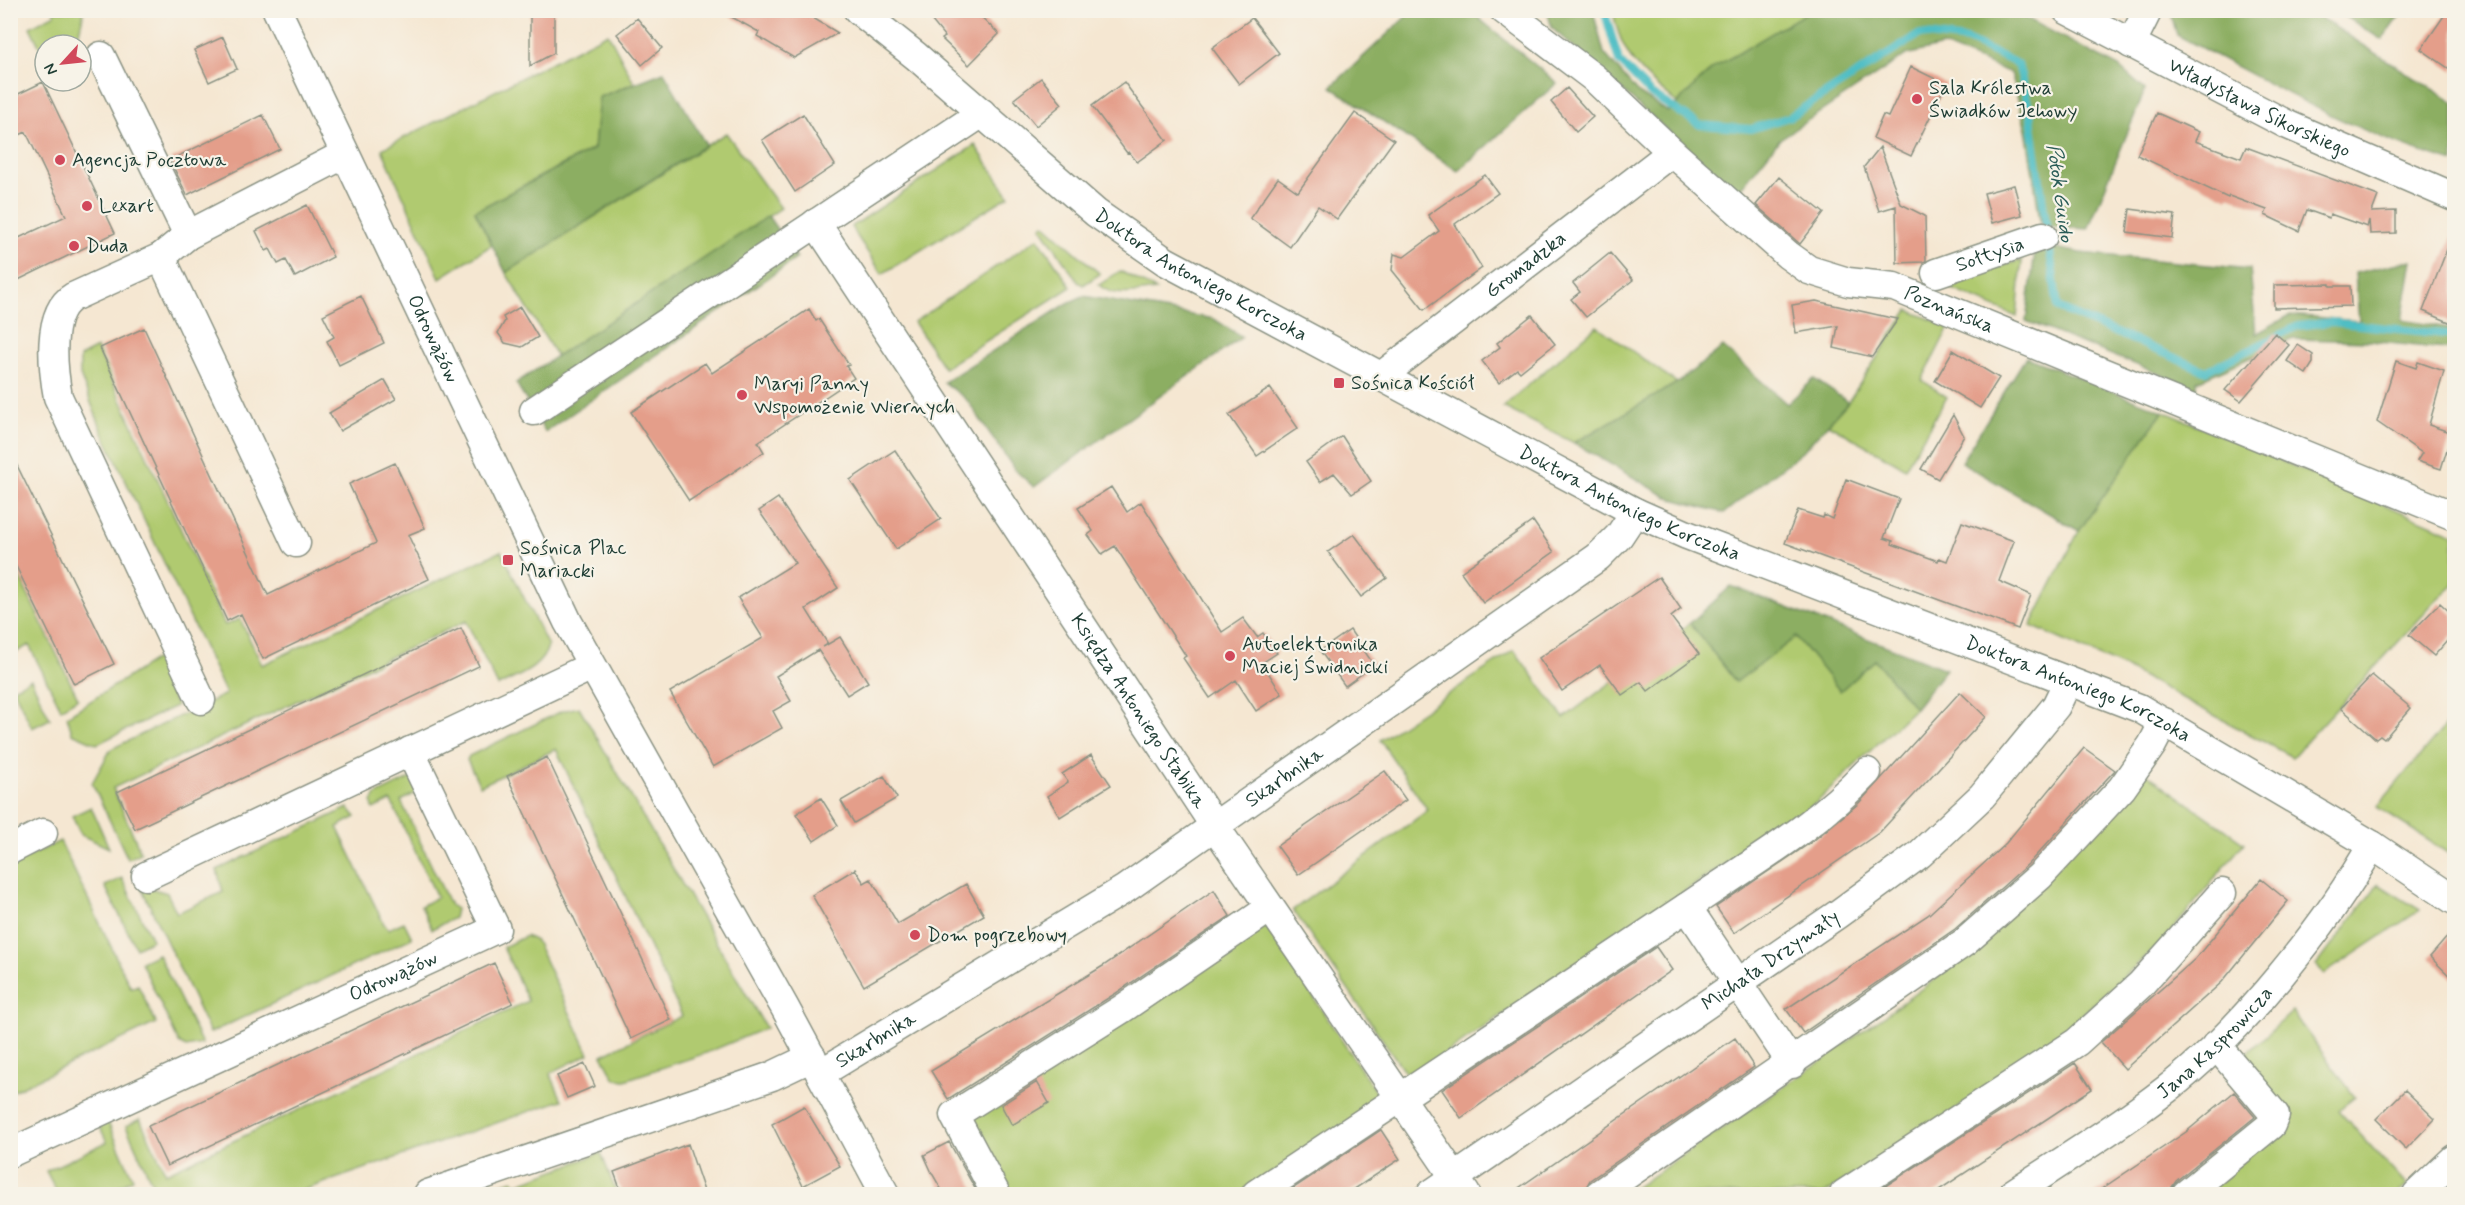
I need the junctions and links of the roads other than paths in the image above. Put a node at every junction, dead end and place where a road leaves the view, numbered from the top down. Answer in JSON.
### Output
{"nodes":[{"id":1,"x":277,"y":10,"type":"edge"},
{"id":2,"x":858,"y":10,"type":"edge"},
{"id":3,"x":1504,"y":10,"type":"edge"},
{"id":4,"x":2067,"y":10,"type":"edge"},
{"id":5,"x":2148,"y":10,"type":"edge"},
{"id":6,"x":2131,"y":44,"type":"junction"},
{"id":7,"x":101,"y":56,"type":"dead end"},
{"id":8,"x":982,"y":112,"type":"junction"},
{"id":9,"x":1672,"y":152,"type":"junction"},
{"id":10,"x":345,"y":154,"type":"junction"},
{"id":11,"x":2454,"y":197,"type":"edge"},
{"id":12,"x":816,"y":223,"type":"junction"},
{"id":13,"x":188,"y":235,"type":"junction"},
{"id":14,"x":2043,"y":236,"type":"dead end"},
{"id":15,"x":161,"y":257,"type":"junction"},
{"id":16,"x":1936,"y":273,"type":"dead end"},
{"id":17,"x":1380,"y":377,"type":"junction"},
{"id":18,"x":534,"y":411,"type":"dead end"},
{"id":19,"x":1635,"y":512,"type":"junction"},
{"id":20,"x":2454,"y":516,"type":"edge"},
{"id":21,"x":296,"y":543,"type":"dead end"},
{"id":22,"x":592,"y":666,"type":"junction"},
{"id":23,"x":2068,"y":681,"type":"junction"},
{"id":24,"x":201,"y":700,"type":"dead end"},
{"id":25,"x":2164,"y":722,"type":"junction"},
{"id":26,"x":410,"y":751,"type":"junction"},
{"id":27,"x":1867,"y":772,"type":"dead end"},
{"id":28,"x":1214,"y":825,"type":"junction"},
{"id":29,"x":44,"y":834,"type":"dead end"},
{"id":30,"x":2372,"y":845,"type":"junction"},
{"id":31,"x":10,"y":850,"type":"edge"},
{"id":32,"x":146,"y":876,"type":"dead end"},
{"id":33,"x":2222,"y":893,"type":"dead end"},
{"id":34,"x":2454,"y":900,"type":"edge"},
{"id":35,"x":1687,"y":906,"type":"junction"},
{"id":36,"x":1270,"y":908,"type":"junction"},
{"id":37,"x":1738,"y":983,"type":"junction"},
{"id":38,"x":2216,"y":1045,"type":"junction"},
{"id":39,"x":1792,"y":1064,"type":"junction"},
{"id":40,"x":817,"y":1065,"type":"junction"},
{"id":41,"x":1400,"y":1097,"type":"junction"},
{"id":42,"x":10,"y":1153,"type":"edge"},
{"id":43,"x":2454,"y":1159,"type":"edge"},
{"id":44,"x":1461,"y":1186,"type":"edge"},
{"id":45,"x":428,"y":1194,"type":"edge"},
{"id":46,"x":885,"y":1194,"type":"edge"},
{"id":47,"x":996,"y":1194,"type":"edge"},
{"id":48,"x":1256,"y":1194,"type":"edge"},
{"id":49,"x":1431,"y":1194,"type":"edge"},
{"id":50,"x":1599,"y":1194,"type":"edge"},
{"id":51,"x":1844,"y":1194,"type":"edge"},
{"id":52,"x":2012,"y":1194,"type":"edge"},
{"id":53,"x":2186,"y":1194,"type":"edge"},
{"id":54,"x":2417,"y":1194,"type":"edge"}],
"edges":[{"from":1,"to":10,"type":"street","name":"Odrowążów"},
{"from":2,"to":8,"type":"street","name":"Doktora Antoniego Korczoka"},
{"from":3,"to":9,"type":"street","name":"Poznańska"},
{"from":4,"to":6,"type":"street","name":"Władysława Sikorskiego"},
{"from":5,"to":6,"type":"street"},
{"from":6,"to":11,"type":"street","name":"Władysława Sikorskiego"},
{"from":7,"to":13,"type":"street"},
{"from":8,"to":12,"type":"street"},
{"from":8,"to":17,"type":"street","name":"Doktora Antoniego Korczoka"},
{"from":9,"to":17,"type":"street","name":"Gromadzka"},
{"from":9,"to":20,"type":"street","name":"Poznańska"},
{"from":10,"to":13,"type":"street"},
{"from":10,"to":22,"type":"street","name":"Odrowążów"},
{"from":12,"to":18,"type":"street"},
{"from":12,"to":28,"type":"street","name":"Księdza Antoniego Stabika"},
{"from":13,"to":15,"type":"street"},
{"from":14,"to":16,"type":"street","name":"Sołtysia"},
{"from":15,"to":21,"type":"street"},
{"from":15,"to":24,"type":"street"},
{"from":17,"to":19,"type":"street","name":"Doktora Antoniego Korczoka"},
{"from":19,"to":23,"type":"street","name":"Doktora Antoniego Korczoka"},
{"from":19,"to":28,"type":"street","name":"Skarbnika"},
{"from":22,"to":26,"type":"street"},
{"from":22,"to":40,"type":"street","name":"Odrowążów"},
{"from":23,"to":25,"type":"street","name":"Doktora Antoniego Korczoka"},
{"from":23,"to":37,"type":"street","name":"Michała Drzymały"},
{"from":25,"to":30,"type":"street","name":"Doktora Antoniego Korczoka"},
{"from":25,"to":39,"type":"street"},
{"from":26,"to":32,"type":"street"},
{"from":26,"to":42,"type":"street","name":"Odrowążów"},
{"from":27,"to":35,"type":"street"},
{"from":28,"to":36,"type":"street","name":"Księdza Antoniego Stabika"},
{"from":28,"to":40,"type":"street","name":"Skarbnika"},
{"from":29,"to":31,"type":"street"},
{"from":30,"to":34,"type":"street","name":"Doktora Antoniego Korczoka"},
{"from":30,"to":38,"type":"street","name":"Jana Kasprowicza"},
{"from":33,"to":51,"type":"street"},
{"from":35,"to":37,"type":"street"},
{"from":35,"to":41,"type":"street"},
{"from":36,"to":41,"type":"street","name":"Księdza Antoniego Stabika"},
{"from":36,"to":47,"type":"street"},
{"from":37,"to":39,"type":"street"},
{"from":37,"to":44,"type":"street","name":"Michała Drzymały"},
{"from":38,"to":52,"type":"street","name":"Jana Kasprowicza"},
{"from":38,"to":53,"type":"street"},
{"from":39,"to":50,"type":"street"},
{"from":40,"to":45,"type":"street","name":"Skarbnika"},
{"from":40,"to":46,"type":"street","name":"Odrowążów"},
{"from":41,"to":44,"type":"street","name":"Księdza Antoniego Stabika"},
{"from":41,"to":48,"type":"street"},
{"from":43,"to":54,"type":"street"},
{"from":44,"to":49,"type":"street","name":"Michała Drzymały"}]}
